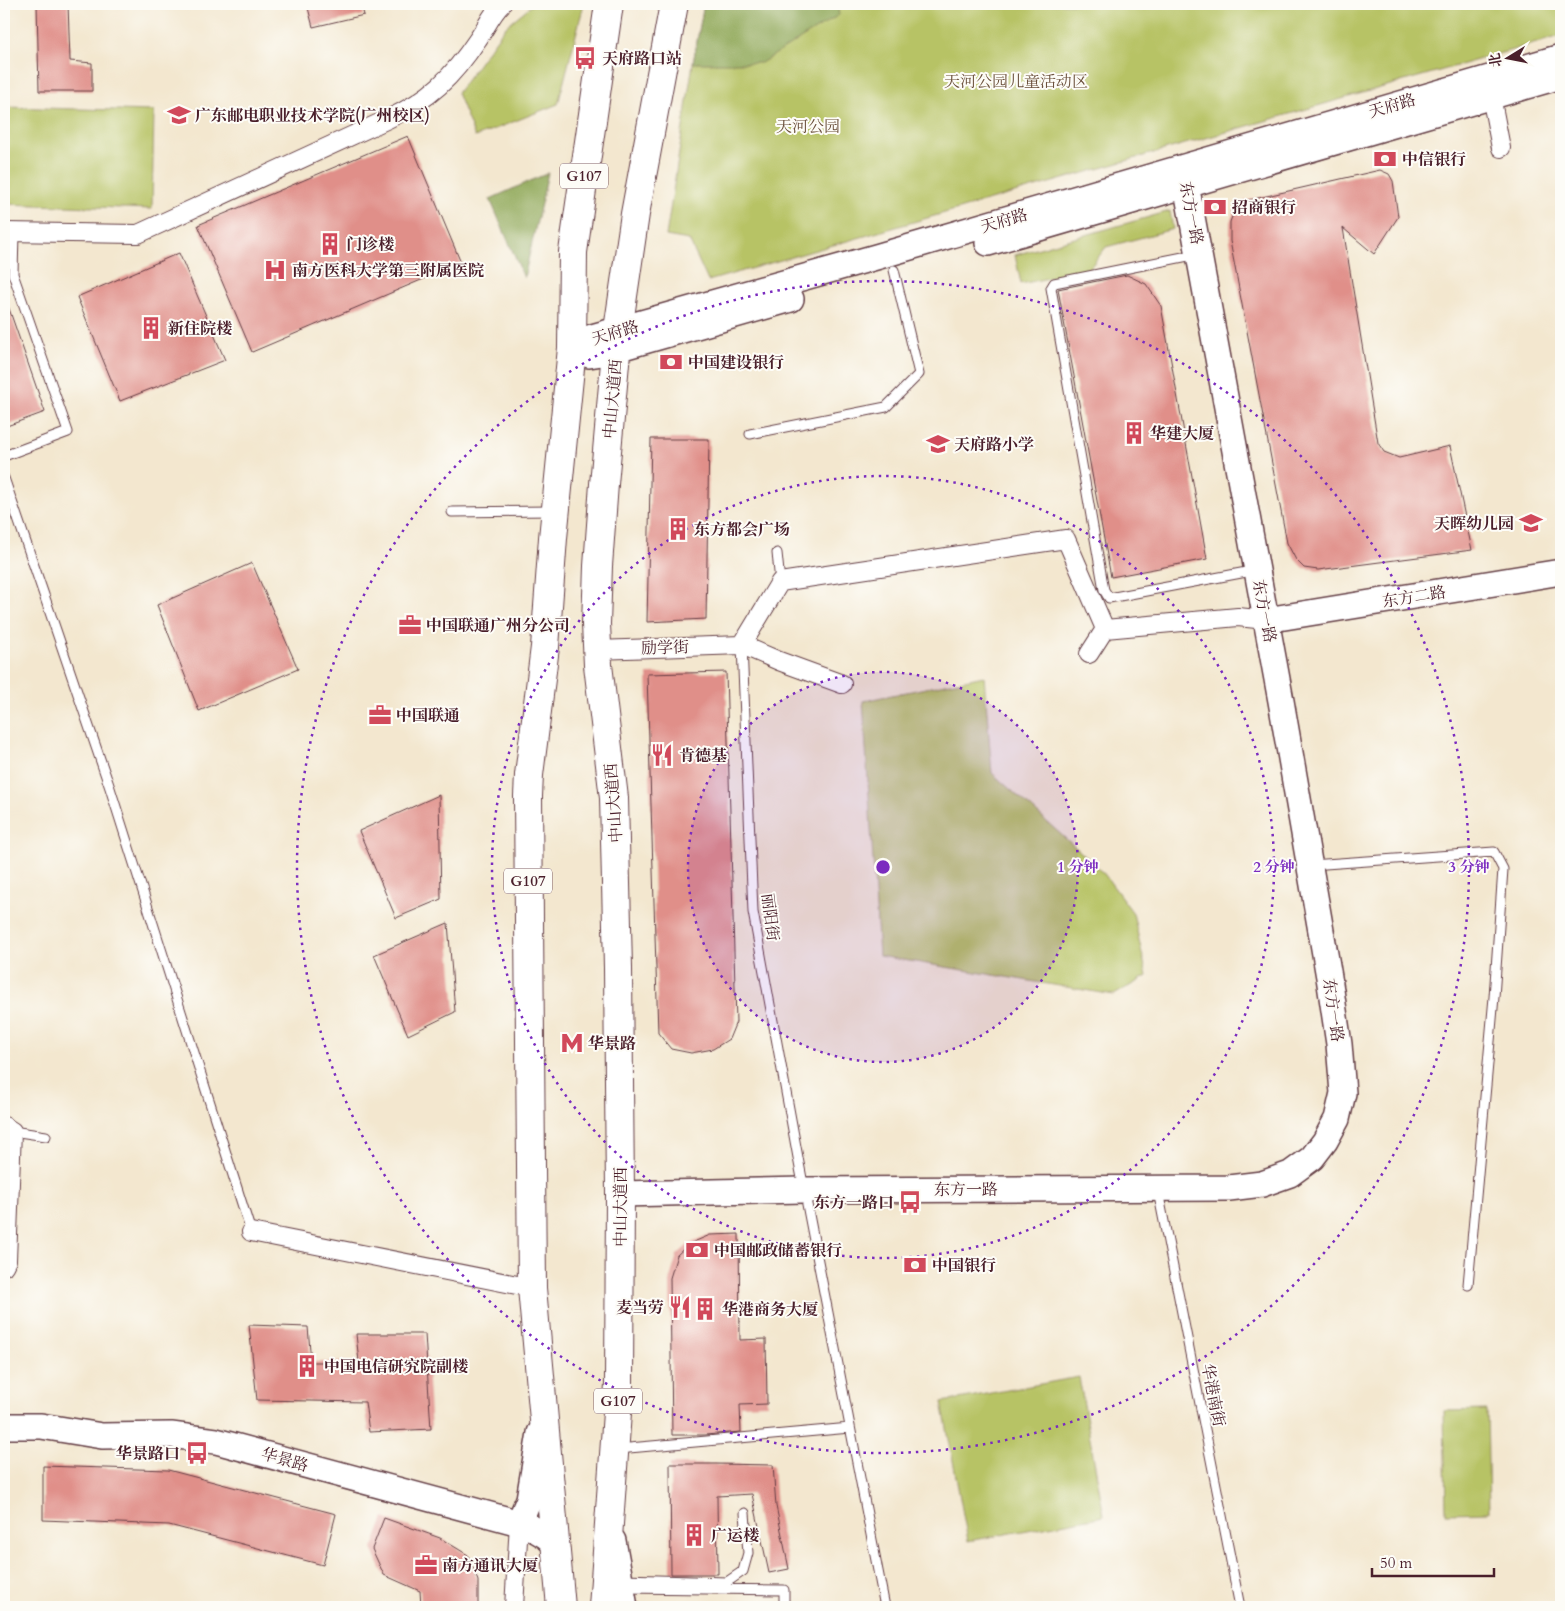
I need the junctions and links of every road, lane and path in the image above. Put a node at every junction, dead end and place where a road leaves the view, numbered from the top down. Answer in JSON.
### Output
{"nodes":[{"id":1,"x":502,"y":4,"type":"edge"},
{"id":2,"x":609,"y":4,"type":"edge"},
{"id":3,"x":674,"y":4,"type":"edge"},
{"id":4,"x":1561,"y":57,"type":"edge"},
{"id":5,"x":1561,"y":76,"type":"edge"},
{"id":6,"x":1491,"y":96,"type":"junction"},
{"id":7,"x":1501,"y":148,"type":"dead end"},
{"id":8,"x":1185,"y":177,"type":"junction"},
{"id":9,"x":9,"y":232,"type":"edge"},
{"id":10,"x":1199,"y":253,"type":"junction"},
{"id":11,"x":894,"y":270,"type":"junction"},
{"id":12,"x":617,"y":340,"type":"junction"},
{"id":13,"x":572,"y":348,"type":"junction"},
{"id":14,"x":750,"y":434,"type":"dead end"},
{"id":15,"x":4,"y":456,"type":"edge"},
{"id":16,"x":4,"y":478,"type":"edge"},
{"id":17,"x":452,"y":512,"type":"dead end"},
{"id":18,"x":555,"y":512,"type":"junction"},
{"id":19,"x":777,"y":553,"type":"dead end"},
{"id":20,"x":1257,"y":570,"type":"junction"},
{"id":21,"x":1561,"y":572,"type":"edge"},
{"id":22,"x":780,"y":582,"type":"junction"},
{"id":23,"x":1266,"y":620,"type":"junction"},
{"id":24,"x":1105,"y":629,"type":"junction"},
{"id":25,"x":738,"y":645,"type":"junction"},
{"id":26,"x":597,"y":650,"type":"junction"},
{"id":27,"x":1089,"y":654,"type":"dead end"},
{"id":28,"x":842,"y":684,"type":"dead end"},
{"id":29,"x":1310,"y":865,"type":"junction"},
{"id":30,"x":8,"y":1129,"type":"edge"},
{"id":31,"x":46,"y":1136,"type":"dead end"},
{"id":32,"x":804,"y":1190,"type":"junction"},
{"id":33,"x":1158,"y":1190,"type":"junction"},
{"id":34,"x":620,"y":1194,"type":"junction"},
{"id":35,"x":251,"y":1232,"type":"joint"},
{"id":36,"x":4,"y":1266,"type":"edge"},
{"id":37,"x":1468,"y":1285,"type":"dead end"},
{"id":38,"x":532,"y":1288,"type":"junction"},
{"id":39,"x":543,"y":1416,"type":"junction"},
{"id":40,"x":4,"y":1426,"type":"edge"},
{"id":41,"x":850,"y":1428,"type":"junction"},
{"id":42,"x":615,"y":1449,"type":"junction"},
{"id":43,"x":745,"y":1513,"type":"dead end"},
{"id":44,"x":609,"y":1517,"type":"junction"},
{"id":45,"x":519,"y":1523,"type":"junction"},
{"id":46,"x":555,"y":1544,"type":"junction"},
{"id":47,"x":622,"y":1591,"type":"edge"},
{"id":48,"x":514,"y":1607,"type":"edge"},
{"id":49,"x":547,"y":1607,"type":"edge"},
{"id":50,"x":554,"y":1607,"type":"edge"},
{"id":51,"x":561,"y":1607,"type":"edge"},
{"id":52,"x":603,"y":1607,"type":"edge"},
{"id":53,"x":784,"y":1607,"type":"edge"},
{"id":54,"x":885,"y":1607,"type":"edge"},
{"id":55,"x":1239,"y":1607,"type":"edge"}],
"edges":[{"from":1,"to":9,"type":"street"},
{"from":2,"to":13,"type":"highway","number":"G107"},
{"from":3,"to":12,"type":"highway","name":"中山大道西","number":"G107"},
{"from":4,"to":8,"type":"street","name":"天府路"},
{"from":5,"to":6,"type":"street","name":"天府路"},
{"from":6,"to":7,"type":"street"},
{"from":6,"to":8,"type":"street","name":"天府路"},
{"from":8,"to":10,"type":"street","name":"东方一路"},
{"from":8,"to":11,"type":"street","name":"天府路"},
{"from":8,"to":12,"type":"street","name":"天府路"},
{"from":9,"to":15,"type":"lane"},
{"from":10,"to":20,"type":"street","name":"东方一路"},
{"from":10,"to":20,"type":"lane"},
{"from":11,"to":12,"type":"street","name":"天府路"},
{"from":11,"to":14,"type":"lane"},
{"from":12,"to":13,"type":"street","name":"天府路"},
{"from":12,"to":26,"type":"highway","name":"中山大道西","number":"G107"},
{"from":13,"to":18,"type":"highway","number":"G107"},
{"from":16,"to":35,"type":"lane"},
{"from":17,"to":18,"type":"lane"},
{"from":18,"to":38,"type":"highway","number":"G107"},
{"from":19,"to":22,"type":"lane"},
{"from":20,"to":23,"type":"street","name":"东方一路"},
{"from":21,"to":23,"type":"street","name":"东方二路"},
{"from":22,"to":24,"type":"street"},
{"from":22,"to":25,"type":"street"},
{"from":23,"to":24,"type":"street"},
{"from":23,"to":29,"type":"street","name":"东方一路"},
{"from":24,"to":27,"type":"street"},
{"from":25,"to":26,"type":"street","name":"励学街"},
{"from":25,"to":28,"type":"street"},
{"from":25,"to":32,"type":"lane","name":"丽阳街"},
{"from":26,"to":34,"type":"highway","name":"中山大道西","number":"G107"},
{"from":29,"to":33,"type":"street","name":"东方一路"},
{"from":29,"to":37,"type":"lane"},
{"from":30,"to":31,"type":"lane"},
{"from":30,"to":36,"type":"street"},
{"from":32,"to":33,"type":"street","name":"东方一路"},
{"from":32,"to":34,"type":"street","name":"东方一路"},
{"from":32,"to":41,"type":"lane","name":"丽阳街"},
{"from":33,"to":55,"type":"lane","name":"华港南街"},
{"from":34,"to":42,"type":"highway","name":"中山大道西","number":"G107"},
{"from":35,"to":38,"type":"street"},
{"from":38,"to":39,"type":"highway","number":"G107"},
{"from":39,"to":45,"type":"street"},
{"from":39,"to":46,"type":"highway","number":"G107"},
{"from":40,"to":45,"type":"street","name":"华景路"},
{"from":41,"to":42,"type":"lane"},
{"from":41,"to":54,"type":"lane","name":"丽阳街"},
{"from":42,"to":44,"type":"highway","name":"中山大道西","number":"G107"},
{"from":43,"to":47,"type":"lane"},
{"from":44,"to":47,"type":"street"},
{"from":44,"to":52,"type":"highway","name":"中山大道西","number":"G107"},
{"from":45,"to":46,"type":"street","name":"华景路"},
{"from":45,"to":48,"type":"street"},
{"from":46,"to":49,"type":"highway"},
{"from":46,"to":50,"type":"highway"},
{"from":46,"to":51,"type":"highway","number":"G107"},
{"from":47,"to":53,"type":"lane"}]}
